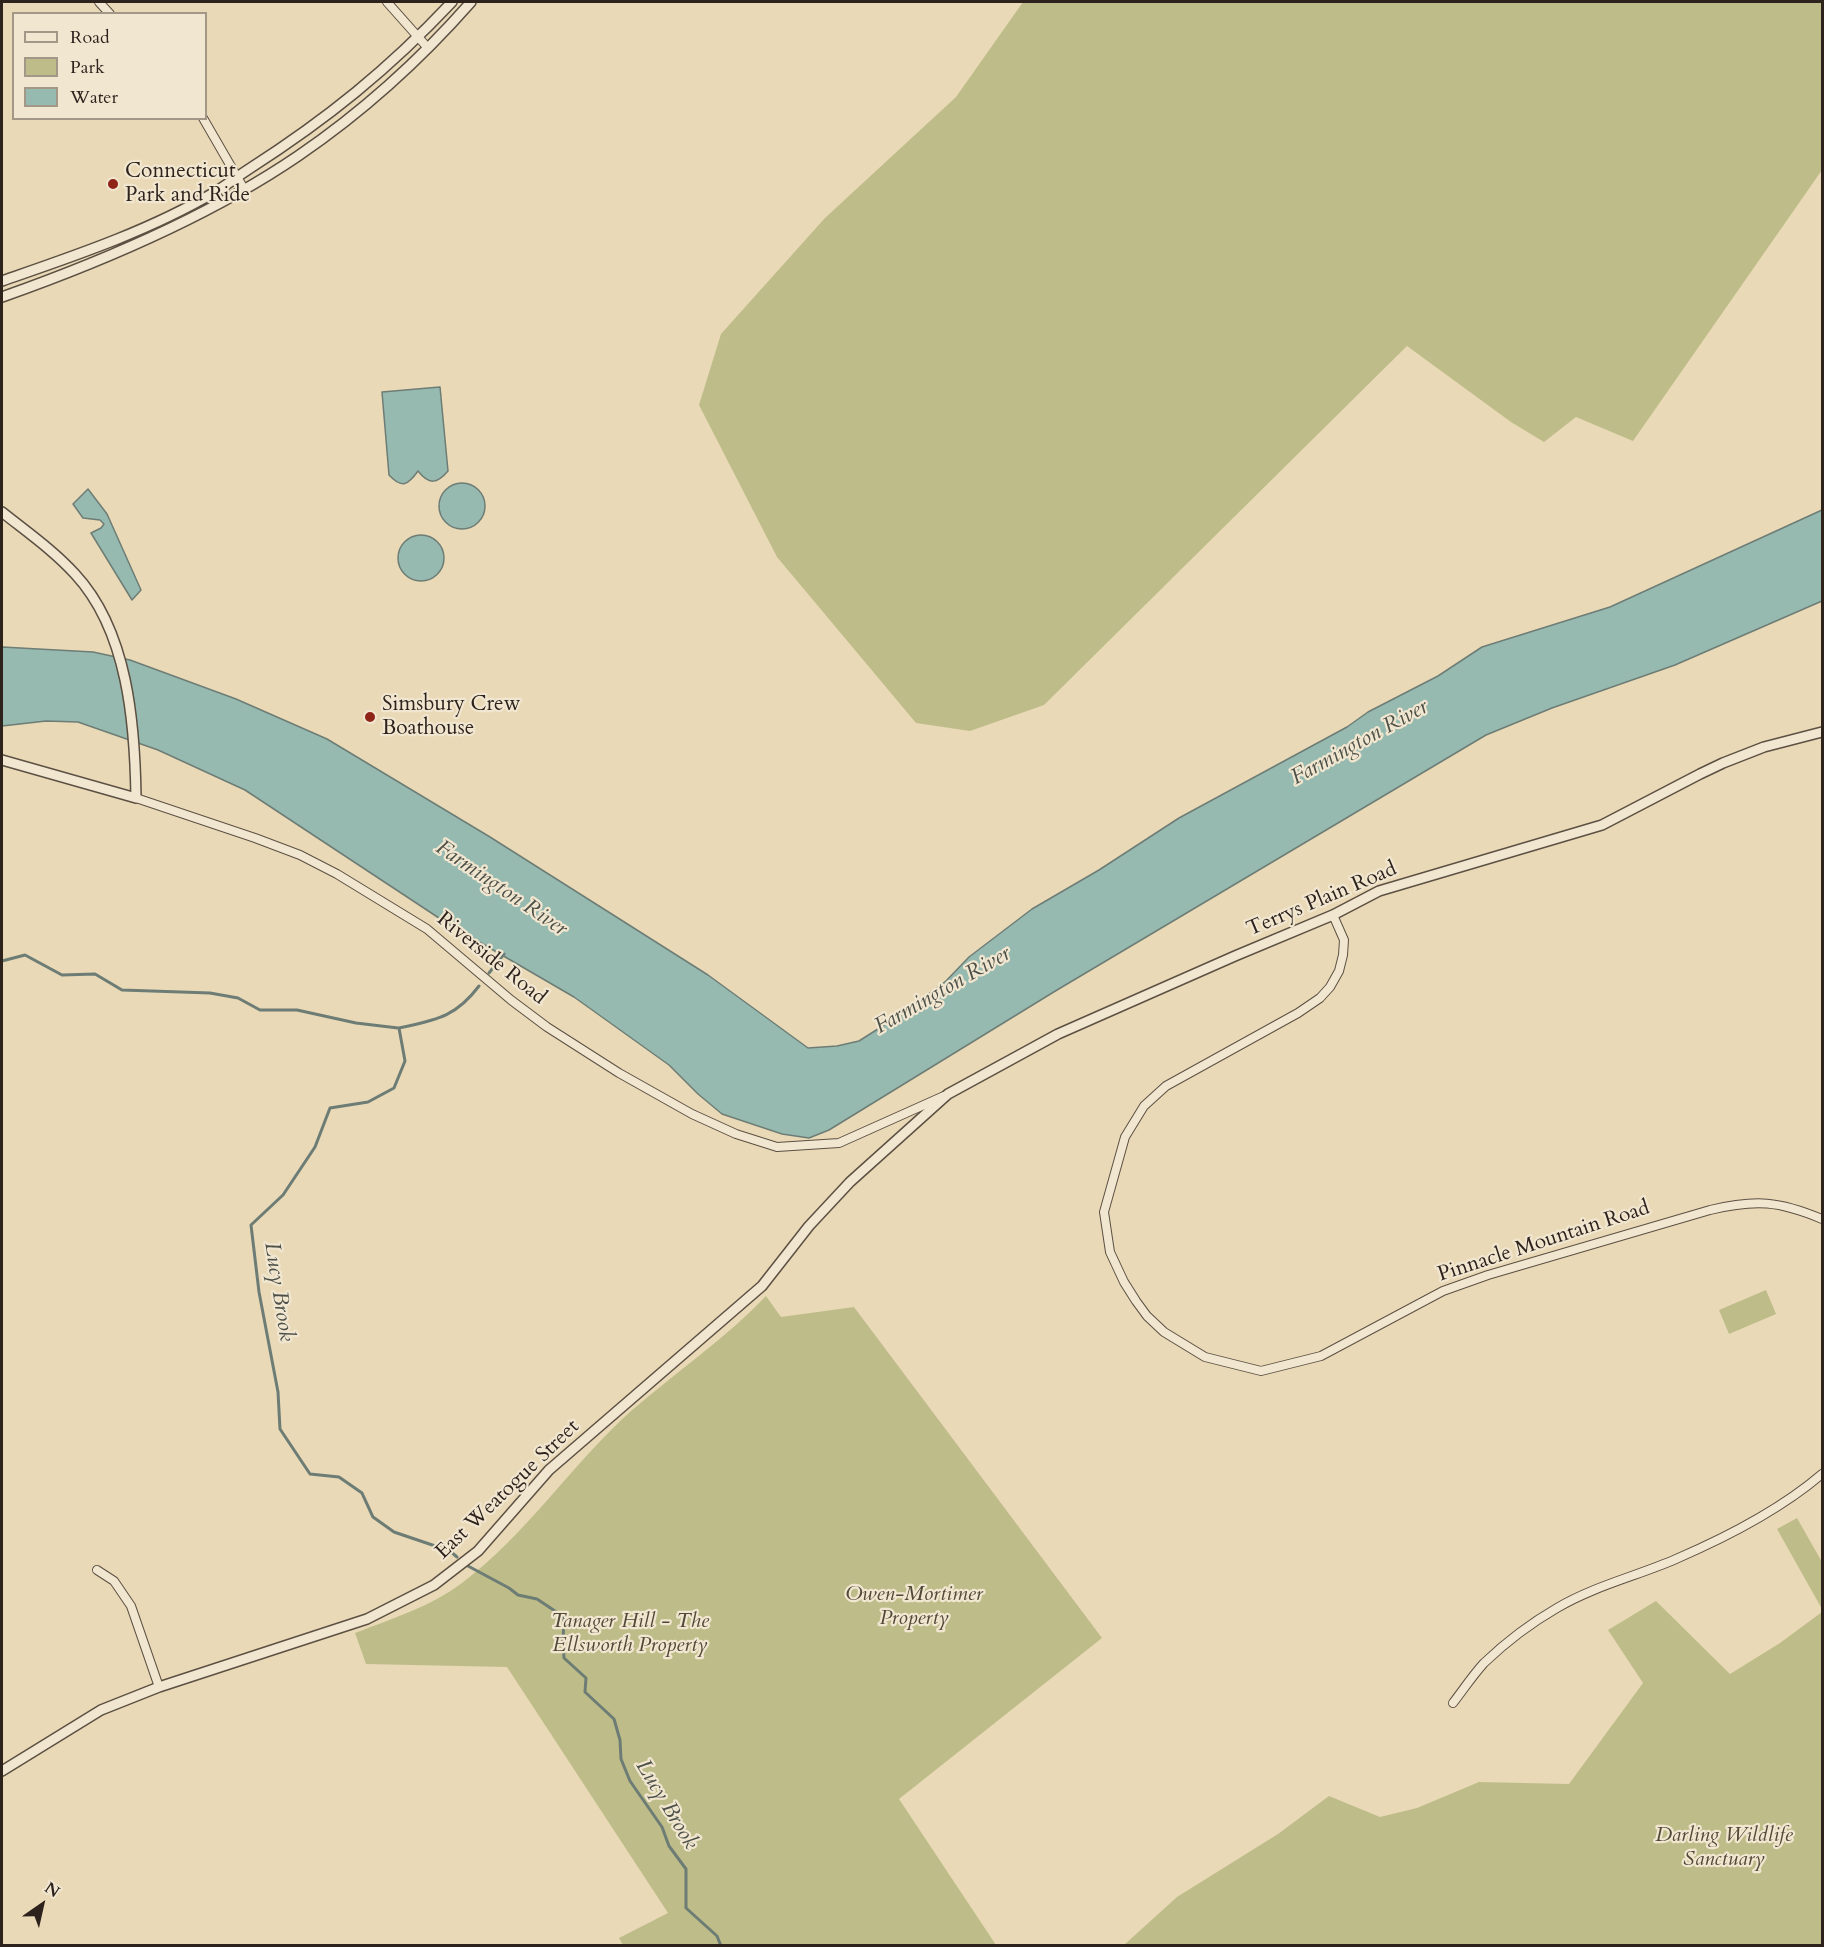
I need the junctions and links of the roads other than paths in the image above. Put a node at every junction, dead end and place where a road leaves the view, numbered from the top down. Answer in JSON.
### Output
{"nodes":[{"id":1,"x":387,"y":2,"type":"edge"},
{"id":2,"x":452,"y":2,"type":"edge"},
{"id":3,"x":471,"y":2,"type":"edge"},
{"id":4,"x":418,"y":37,"type":"junction"},
{"id":5,"x":427,"y":47,"type":"junction"},
{"id":6,"x":204,"y":120,"type":"edge"},
{"id":7,"x":237,"y":177,"type":"junction"},
{"id":8,"x":244,"y":189,"type":"junction"},
{"id":9,"x":2,"y":281,"type":"edge"},
{"id":10,"x":2,"y":297,"type":"edge"},
{"id":11,"x":2,"y":512,"type":"edge"},
{"id":12,"x":1822,"y":732,"type":"edge"},
{"id":13,"x":2,"y":760,"type":"edge"},
{"id":14,"x":136,"y":798,"type":"junction"},
{"id":15,"x":1333,"y":915,"type":"junction"},
{"id":16,"x":948,"y":1094,"type":"junction"},
{"id":17,"x":1822,"y":1219,"type":"edge"},
{"id":18,"x":1822,"y":1474,"type":"edge"},
{"id":19,"x":97,"y":1570,"type":"dead end"},
{"id":20,"x":159,"y":1687,"type":"junction"},
{"id":21,"x":1453,"y":1702,"type":"dead end"},
{"id":22,"x":2,"y":1771,"type":"edge"}],
"edges":[{"from":1,"to":4,"type":"street"},
{"from":2,"to":4,"type":"street"},
{"from":3,"to":5,"type":"street"},
{"from":4,"to":5,"type":"street"},
{"from":4,"to":7,"type":"street"},
{"from":5,"to":8,"type":"street"},
{"from":6,"to":7,"type":"street"},
{"from":7,"to":8,"type":"street"},
{"from":7,"to":9,"type":"street"},
{"from":8,"to":10,"type":"street"},
{"from":11,"to":14,"type":"street"},
{"from":12,"to":15,"type":"street","name":"Terrys Plain Road"},
{"from":13,"to":14,"type":"street","name":"Riverside Road"},
{"from":14,"to":16,"type":"street","name":"Riverside Road"},
{"from":15,"to":16,"type":"street","name":"Terrys Plain Road"},
{"from":15,"to":17,"type":"street","name":"Pinnacle Mountain Road"},
{"from":16,"to":20,"type":"street","name":"East Weatogue Street"},
{"from":18,"to":21,"type":"street"},
{"from":19,"to":20,"type":"street"},
{"from":20,"to":22,"type":"street","name":"East Weatogue Street"}]}
